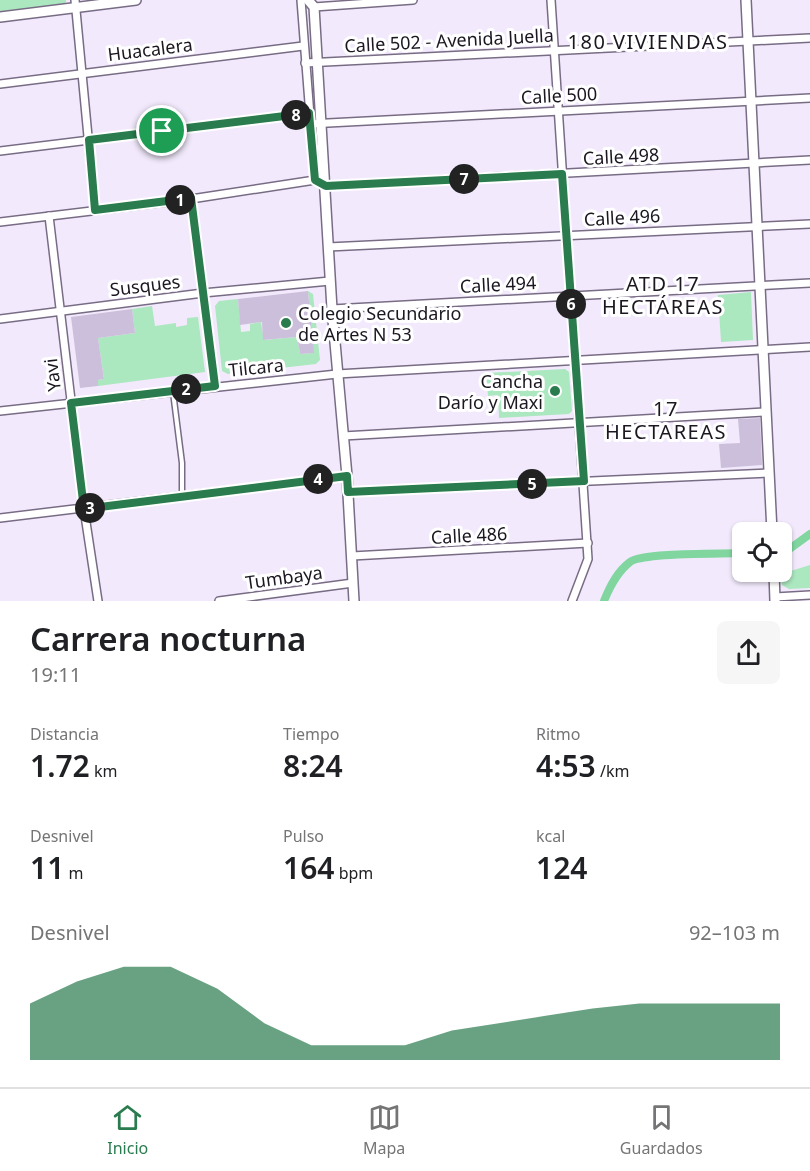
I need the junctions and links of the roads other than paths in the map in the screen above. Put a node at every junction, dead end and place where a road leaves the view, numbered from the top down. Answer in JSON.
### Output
{"nodes":[{"id":1,"x":136,"y":0,"type":"edge"},
{"id":2,"x":301,"y":0,"type":"edge"},
{"id":3,"x":413,"y":0,"type":"edge"},
{"id":4,"x":551,"y":0,"type":"edge"},
{"id":5,"x":746,"y":0,"type":"edge"},
{"id":6,"x":311,"y":3,"type":"edge"},
{"id":7,"x":76,"y":4,"type":"edge"},
{"id":8,"x":0,"y":17,"type":"edge"},
{"id":9,"x":810,"y":38,"type":"edge"},
{"id":10,"x":748,"y":41,"type":"junction"},
{"id":11,"x":303,"y":46,"type":"junction"},
{"id":12,"x":553,"y":50,"type":"junction"},
{"id":13,"x":318,"y":62,"type":"junction"},
{"id":14,"x":305,"y":63,"type":"junction"},
{"id":15,"x":82,"y":72,"type":"junction"},
{"id":16,"x":0,"y":84,"type":"edge"},
{"id":17,"x":810,"y":98,"type":"edge"},
{"id":18,"x":750,"y":100,"type":"junction"},
{"id":19,"x":559,"y":111,"type":"junction"},
{"id":20,"x":309,"y":113,"type":"junction"},
{"id":21,"x":322,"y":122,"type":"junction"},
{"id":22,"x":309,"y":124,"type":"junction"},
{"id":23,"x":89,"y":140,"type":"junction"},
{"id":24,"x":0,"y":151,"type":"edge"},
{"id":25,"x":810,"y":160,"type":"edge"},
{"id":26,"x":754,"y":163,"type":"junction"},
{"id":27,"x":562,"y":174,"type":"junction"},
{"id":28,"x":315,"y":180,"type":"junction"},
{"id":29,"x":326,"y":186,"type":"junction"},
{"id":30,"x":191,"y":198,"type":"junction"},
{"id":31,"x":95,"y":210,"type":"junction"},
{"id":32,"x":49,"y":216,"type":"junction"},
{"id":33,"x":0,"y":222,"type":"edge"},
{"id":34,"x":810,"y":224,"type":"edge"},
{"id":35,"x":757,"y":225,"type":"junction"},
{"id":36,"x":567,"y":235,"type":"junction"},
{"id":37,"x":328,"y":247,"type":"junction"},
{"id":38,"x":330,"y":281,"type":"junction"},
{"id":39,"x":810,"y":284,"type":"edge"},
{"id":40,"x":760,"y":285,"type":"junction"},
{"id":41,"x":203,"y":292,"type":"junction"},
{"id":42,"x":571,"y":295,"type":"junction"},
{"id":43,"x":332,"y":309,"type":"junction"},
{"id":44,"x":60,"y":311,"type":"junction"},
{"id":45,"x":0,"y":319,"type":"edge"},
{"id":46,"x":810,"y":347,"type":"edge"},
{"id":47,"x":763,"y":348,"type":"junction"},
{"id":48,"x":574,"y":360,"type":"junction"},
{"id":49,"x":337,"y":374,"type":"junction"},
{"id":50,"x":215,"y":386,"type":"junction"},
{"id":51,"x":172,"y":391,"type":"junction"},
{"id":52,"x":71,"y":403,"type":"junction"},
{"id":53,"x":0,"y":411,"type":"edge"},
{"id":54,"x":766,"y":412,"type":"junction"},
{"id":55,"x":579,"y":421,"type":"junction"},
{"id":56,"x":343,"y":436,"type":"junction"},
{"id":57,"x":769,"y":473,"type":"junction"},
{"id":58,"x":347,"y":476,"type":"junction"},
{"id":59,"x":584,"y":481,"type":"junction"},
{"id":60,"x":348,"y":492,"type":"junction"},
{"id":61,"x":182,"y":496,"type":"junction"},
{"id":62,"x":84,"y":509,"type":"junction"},
{"id":63,"x":0,"y":518,"type":"edge"},
{"id":64,"x":771,"y":522,"type":"edge"},
{"id":65,"x":588,"y":543,"type":"junction"},
{"id":66,"x":352,"y":556,"type":"junction"},
{"id":67,"x":774,"y":582,"type":"edge"},
{"id":68,"x":353,"y":583,"type":"junction"},
{"id":69,"x":810,"y":595,"type":"edge"},
{"id":70,"x":775,"y":599,"type":"edge"},
{"id":71,"x":98,"y":601,"type":"edge"},
{"id":72,"x":219,"y":601,"type":"edge"},
{"id":73,"x":354,"y":601,"type":"edge"},
{"id":74,"x":572,"y":601,"type":"edge"}],
"edges":[{"from":1,"to":7,"type":"street"},
{"from":2,"to":11,"type":"street"},
{"from":3,"to":6,"type":"street"},
{"from":4,"to":12,"type":"street"},
{"from":5,"to":10,"type":"street"},
{"from":6,"to":13,"type":"street"},
{"from":7,"to":8,"type":"street"},
{"from":7,"to":15,"type":"street"},
{"from":9,"to":10,"type":"street","name":"Calle 502 - Avenida Juella"},
{"from":10,"to":12,"type":"street","name":"Calle 502 - Avenida Juella"},
{"from":10,"to":18,"type":"street"},
{"from":11,"to":14,"type":"street"},
{"from":11,"to":15,"type":"street","name":"Huacalera"},
{"from":12,"to":13,"type":"street","name":"Calle 502 - Avenida Juella"},
{"from":12,"to":19,"type":"street"},
{"from":13,"to":14,"type":"street","name":"Calle 502 - Avenida Juella"},
{"from":13,"to":21,"type":"street"},
{"from":14,"to":20,"type":"street"},
{"from":15,"to":16,"type":"street","name":"Huacalera"},
{"from":15,"to":23,"type":"street"},
{"from":17,"to":18,"type":"street","name":"Calle 500"},
{"from":18,"to":19,"type":"street","name":"Calle 500"},
{"from":18,"to":26,"type":"street"},
{"from":19,"to":21,"type":"street","name":"Calle 500"},
{"from":19,"to":27,"type":"street"},
{"from":20,"to":22,"type":"street"},
{"from":20,"to":23,"type":"street"},
{"from":21,"to":22,"type":"street","name":"Calle 500"},
{"from":21,"to":29,"type":"street"},
{"from":22,"to":28,"type":"street"},
{"from":23,"to":24,"type":"street"},
{"from":23,"to":31,"type":"street"},
{"from":25,"to":26,"type":"street","name":"Calle 498"},
{"from":26,"to":27,"type":"street","name":"Calle 498"},
{"from":26,"to":35,"type":"street"},
{"from":27,"to":29,"type":"street","name":"Calle 498"},
{"from":27,"to":36,"type":"street"},
{"from":28,"to":29,"type":"street"},
{"from":28,"to":30,"type":"street"},
{"from":29,"to":37,"type":"street"},
{"from":30,"to":31,"type":"street"},
{"from":30,"to":41,"type":"street"},
{"from":31,"to":32,"type":"street"},
{"from":32,"to":33,"type":"street"},
{"from":32,"to":44,"type":"street","name":"Yavi"},
{"from":34,"to":35,"type":"street","name":"Calle 496"},
{"from":35,"to":36,"type":"street","name":"Calle 496"},
{"from":35,"to":40,"type":"street"},
{"from":36,"to":37,"type":"street","name":"Calle 496"},
{"from":36,"to":42,"type":"street"},
{"from":37,"to":38,"type":"street"},
{"from":38,"to":41,"type":"street","name":"Susques"},
{"from":38,"to":43,"type":"street"},
{"from":39,"to":40,"type":"street","name":"Calle 494"},
{"from":40,"to":42,"type":"street","name":"Calle 494"},
{"from":40,"to":47,"type":"street"},
{"from":41,"to":44,"type":"street","name":"Susques"},
{"from":41,"to":50,"type":"street"},
{"from":42,"to":43,"type":"street","name":"Calle 494"},
{"from":42,"to":48,"type":"street"},
{"from":43,"to":49,"type":"street"},
{"from":44,"to":45,"type":"street","name":"Susques"},
{"from":44,"to":52,"type":"street","name":"Yavi"},
{"from":46,"to":47,"type":"street","name":"Tilcara"},
{"from":47,"to":48,"type":"street","name":"Tilcara"},
{"from":47,"to":54,"type":"street"},
{"from":48,"to":49,"type":"street","name":"Tilcara"},
{"from":48,"to":55,"type":"street"},
{"from":49,"to":50,"type":"street","name":"Tilcara"},
{"from":49,"to":56,"type":"street"},
{"from":50,"to":51,"type":"street","name":"Tilcara"},
{"from":51,"to":52,"type":"street","name":"Tilcara"},
{"from":51,"to":61,"type":"lane"},
{"from":52,"to":53,"type":"street","name":"Tilcara"},
{"from":52,"to":62,"type":"street","name":"Yavi"},
{"from":54,"to":55,"type":"street"},
{"from":54,"to":57,"type":"street"},
{"from":55,"to":56,"type":"street"},
{"from":55,"to":59,"type":"street"},
{"from":56,"to":58,"type":"street"},
{"from":57,"to":59,"type":"street"},
{"from":57,"to":64,"type":"street"},
{"from":58,"to":60,"type":"street"},
{"from":58,"to":61,"type":"street"},
{"from":59,"to":60,"type":"street"},
{"from":59,"to":65,"type":"street"},
{"from":60,"to":66,"type":"street"},
{"from":61,"to":62,"type":"street"},
{"from":62,"to":63,"type":"street"},
{"from":62,"to":71,"type":"street","name":"Yavi"},
{"from":65,"to":66,"type":"street","name":"Calle 486"},
{"from":65,"to":74,"type":"street"},
{"from":66,"to":68,"type":"street"},
{"from":67,"to":70,"type":"street"},
{"from":68,"to":72,"type":"street","name":"Tumbaya"},
{"from":68,"to":73,"type":"street"},
{"from":69,"to":70,"type":"street"}]}
